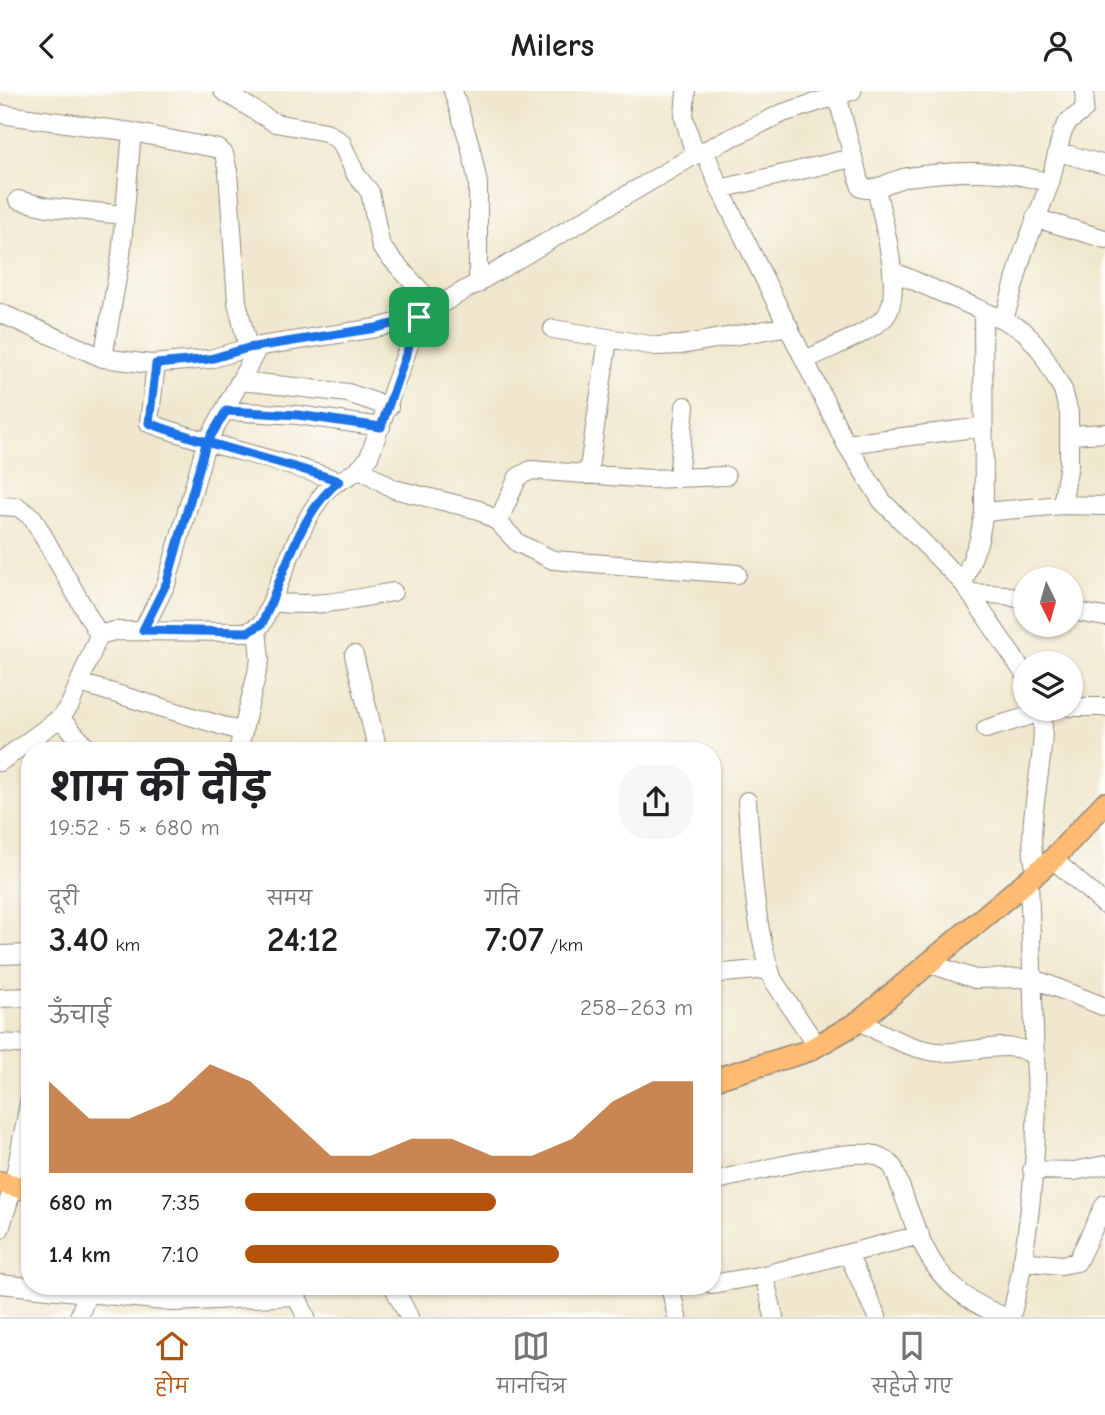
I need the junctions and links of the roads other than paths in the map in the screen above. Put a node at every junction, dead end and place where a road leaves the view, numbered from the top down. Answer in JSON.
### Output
{"nodes":[{"id":1,"x":223,"y":91,"type":"edge"},
{"id":2,"x":453,"y":91,"type":"edge"},
{"id":3,"x":686,"y":91,"type":"edge"},
{"id":4,"x":1085,"y":91,"type":"edge"},
{"id":5,"x":845,"y":93,"type":"edge"},
{"id":6,"x":0,"y":114,"type":"edge"},
{"id":7,"x":132,"y":132,"type":"junction"},
{"id":8,"x":699,"y":152,"type":"junction"},
{"id":9,"x":1059,"y":152,"type":"junction"},
{"id":10,"x":852,"y":159,"type":"junction"},
{"id":11,"x":1105,"y":165,"type":"edge"},
{"id":12,"x":1050,"y":183,"type":"junction"},
{"id":13,"x":876,"y":188,"type":"junction"},
{"id":14,"x":720,"y":189,"type":"junction"},
{"id":15,"x":18,"y":200,"type":"dead end"},
{"id":16,"x":124,"y":215,"type":"junction"},
{"id":17,"x":1035,"y":218,"type":"junction"},
{"id":18,"x":1105,"y":239,"type":"edge"},
{"id":19,"x":892,"y":271,"type":"junction"},
{"id":20,"x":478,"y":284,"type":"junction"},
{"id":21,"x":436,"y":308,"type":"junction"},
{"id":22,"x":983,"y":312,"type":"junction"},
{"id":23,"x":0,"y":313,"type":"edge"},
{"id":24,"x":419,"y":317,"type":"junction"},
{"id":25,"x":1004,"y":320,"type":"junction"},
{"id":26,"x":789,"y":326,"type":"junction"},
{"id":27,"x":553,"y":329,"type":"dead end"},
{"id":28,"x":608,"y":339,"type":"junction"},
{"id":29,"x":253,"y":347,"type":"junction"},
{"id":30,"x":103,"y":358,"type":"junction"},
{"id":31,"x":806,"y":360,"type":"junction"},
{"id":32,"x":156,"y":364,"type":"junction"},
{"id":33,"x":241,"y":380,"type":"junction"},
{"id":34,"x":685,"y":406,"type":"dead end"},
{"id":35,"x":388,"y":407,"type":"junction"},
{"id":36,"x":226,"y":411,"type":"junction"},
{"id":37,"x":381,"y":427,"type":"junction"},
{"id":38,"x":983,"y":428,"type":"junction"},
{"id":39,"x":1105,"y":433,"type":"edge"},
{"id":40,"x":1070,"y":435,"type":"junction"},
{"id":41,"x":206,"y":444,"type":"junction"},
{"id":42,"x":846,"y":444,"type":"junction"},
{"id":43,"x":362,"y":470,"type":"junction"},
{"id":44,"x":588,"y":475,"type":"junction"},
{"id":45,"x":726,"y":476,"type":"dead end"},
{"id":46,"x":678,"y":478,"type":"junction"},
{"id":47,"x":339,"y":481,"type":"junction"},
{"id":48,"x":1062,"y":505,"type":"junction"},
{"id":49,"x":0,"y":506,"type":"edge"},
{"id":50,"x":1105,"y":506,"type":"edge"},
{"id":51,"x":984,"y":512,"type":"junction"},
{"id":52,"x":498,"y":522,"type":"junction"},
{"id":53,"x":737,"y":575,"type":"dead end"},
{"id":54,"x":967,"y":588,"type":"junction"},
{"id":55,"x":393,"y":592,"type":"dead end"},
{"id":56,"x":1013,"y":597,"type":"edge"},
{"id":57,"x":272,"y":602,"type":"junction"},
{"id":58,"x":1083,"y":613,"type":"edge"},
{"id":59,"x":1105,"y":617,"type":"edge"},
{"id":60,"x":257,"y":629,"type":"junction"},
{"id":61,"x":143,"y":630,"type":"junction"},
{"id":62,"x":99,"y":635,"type":"junction"},
{"id":63,"x":354,"y":655,"type":"dead end"},
{"id":64,"x":1013,"y":656,"type":"edge"},
{"id":65,"x":80,"y":683,"type":"junction"},
{"id":66,"x":1083,"y":707,"type":"edge"},
{"id":67,"x":1105,"y":707,"type":"edge"},
{"id":68,"x":60,"y":718,"type":"junction"},
{"id":69,"x":1013,"y":719,"type":"edge"},
{"id":70,"x":1042,"y":721,"type":"edge"},
{"id":71,"x":986,"y":729,"type":"dead end"},
{"id":72,"x":243,"y":731,"type":"junction"},
{"id":73,"x":27,"y":742,"type":"edge"},
{"id":74,"x":77,"y":742,"type":"edge"},
{"id":75,"x":240,"y":742,"type":"edge"},
{"id":76,"x":376,"y":742,"type":"edge"},
{"id":77,"x":21,"y":747,"type":"edge"},
{"id":78,"x":0,"y":762,"type":"edge"},
{"id":79,"x":747,"y":801,"type":"dead end"},
{"id":80,"x":1105,"y":803,"type":"edge"},
{"id":81,"x":1039,"y":871,"type":"junction"},
{"id":82,"x":1105,"y":905,"type":"edge"},
{"id":83,"x":21,"y":954,"type":"edge"},
{"id":84,"x":0,"y":955,"type":"edge"},
{"id":85,"x":930,"y":964,"type":"junction"},
{"id":86,"x":769,"y":969,"type":"junction"},
{"id":87,"x":721,"y":973,"type":"edge"},
{"id":88,"x":1032,"y":978,"type":"junction"},
{"id":89,"x":0,"y":997,"type":"edge"},
{"id":90,"x":21,"y":997,"type":"edge"},
{"id":91,"x":1105,"y":1007,"type":"edge"},
{"id":92,"x":860,"y":1021,"type":"junction"},
{"id":93,"x":0,"y":1043,"type":"edge"},
{"id":94,"x":21,"y":1044,"type":"edge"},
{"id":95,"x":817,"y":1046,"type":"junction"},
{"id":96,"x":1035,"y":1058,"type":"junction"},
{"id":97,"x":721,"y":1078,"type":"edge"},
{"id":98,"x":21,"y":1148,"type":"edge"},
{"id":99,"x":1105,"y":1165,"type":"edge"},
{"id":100,"x":1032,"y":1170,"type":"junction"},
{"id":101,"x":721,"y":1179,"type":"edge"},
{"id":102,"x":14,"y":1186,"type":"edge"},
{"id":103,"x":1105,"y":1204,"type":"edge"},
{"id":104,"x":0,"y":1229,"type":"edge"},
{"id":105,"x":920,"y":1235,"type":"junction"},
{"id":106,"x":848,"y":1254,"type":"junction"},
{"id":107,"x":1022,"y":1261,"type":"junction"},
{"id":108,"x":764,"y":1275,"type":"junction"},
{"id":109,"x":721,"y":1282,"type":"edge"},
{"id":110,"x":0,"y":1284,"type":"edge"},
{"id":111,"x":21,"y":1286,"type":"edge"},
{"id":112,"x":87,"y":1295,"type":"edge"},
{"id":113,"x":93,"y":1295,"type":"edge"},
{"id":114,"x":266,"y":1295,"type":"edge"},
{"id":115,"x":295,"y":1295,"type":"edge"},
{"id":116,"x":398,"y":1295,"type":"edge"},
{"id":117,"x":676,"y":1295,"type":"edge"},
{"id":118,"x":172,"y":1309,"type":"edge"},
{"id":119,"x":79,"y":1317,"type":"edge"},
{"id":120,"x":306,"y":1317,"type":"edge"},
{"id":121,"x":409,"y":1317,"type":"edge"},
{"id":122,"x":677,"y":1317,"type":"edge"},
{"id":123,"x":774,"y":1317,"type":"edge"},
{"id":124,"x":877,"y":1317,"type":"edge"},
{"id":125,"x":1005,"y":1317,"type":"edge"},
{"id":126,"x":1011,"y":1317,"type":"edge"}],
"edges":[{"from":1,"to":21,"type":"street"},
{"from":2,"to":20,"type":"street"},
{"from":3,"to":8,"type":"street"},
{"from":4,"to":9,"type":"street"},
{"from":5,"to":8,"type":"street"},
{"from":5,"to":10,"type":"street"},
{"from":6,"to":7,"type":"street"},
{"from":7,"to":16,"type":"street"},
{"from":7,"to":29,"type":"street"},
{"from":8,"to":14,"type":"street"},
{"from":8,"to":20,"type":"street"},
{"from":9,"to":11,"type":"street"},
{"from":9,"to":12,"type":"street"},
{"from":10,"to":13,"type":"street"},
{"from":10,"to":14,"type":"street"},
{"from":12,"to":13,"type":"street"},
{"from":12,"to":17,"type":"street"},
{"from":13,"to":19,"type":"street"},
{"from":14,"to":26,"type":"street"},
{"from":15,"to":16,"type":"street"},
{"from":16,"to":30,"type":"street"},
{"from":17,"to":18,"type":"street"},
{"from":17,"to":25,"type":"street"},
{"from":19,"to":22,"type":"street"},
{"from":19,"to":31,"type":"street"},
{"from":20,"to":21,"type":"street"},
{"from":21,"to":24,"type":"street"},
{"from":22,"to":25,"type":"street"},
{"from":22,"to":38,"type":"street"},
{"from":23,"to":30,"type":"street"},
{"from":24,"to":29,"type":"street"},
{"from":24,"to":35,"type":"street"},
{"from":25,"to":40,"type":"street"},
{"from":26,"to":28,"type":"street"},
{"from":26,"to":31,"type":"street"},
{"from":27,"to":28,"type":"street"},
{"from":28,"to":44,"type":"street"},
{"from":29,"to":32,"type":"street"},
{"from":29,"to":33,"type":"street"},
{"from":30,"to":32,"type":"street"},
{"from":31,"to":42,"type":"street"},
{"from":32,"to":41,"type":"street"},
{"from":33,"to":35,"type":"street"},
{"from":33,"to":36,"type":"street"},
{"from":34,"to":46,"type":"street"},
{"from":35,"to":37,"type":"street"},
{"from":36,"to":37,"type":"street"},
{"from":36,"to":41,"type":"street"},
{"from":37,"to":43,"type":"street"},
{"from":38,"to":42,"type":"street"},
{"from":38,"to":51,"type":"street"},
{"from":39,"to":40,"type":"street"},
{"from":40,"to":48,"type":"street"},
{"from":41,"to":47,"type":"street"},
{"from":41,"to":61,"type":"street"},
{"from":42,"to":54,"type":"street"},
{"from":43,"to":47,"type":"street"},
{"from":43,"to":52,"type":"street"},
{"from":44,"to":46,"type":"street"},
{"from":44,"to":52,"type":"street"},
{"from":45,"to":46,"type":"street"},
{"from":47,"to":57,"type":"street"},
{"from":48,"to":50,"type":"street"},
{"from":48,"to":51,"type":"street"},
{"from":49,"to":62,"type":"street"},
{"from":51,"to":54,"type":"street"},
{"from":52,"to":53,"type":"street"},
{"from":54,"to":56,"type":"street"},
{"from":54,"to":64,"type":"street"},
{"from":55,"to":57,"type":"street"},
{"from":57,"to":60,"type":"street"},
{"from":58,"to":59,"type":"street"},
{"from":60,"to":61,"type":"street"},
{"from":60,"to":72,"type":"street"},
{"from":61,"to":62,"type":"street"},
{"from":62,"to":65,"type":"street"},
{"from":63,"to":76,"type":"street"},
{"from":65,"to":68,"type":"street"},
{"from":65,"to":72,"type":"street"},
{"from":66,"to":67,"type":"street"},
{"from":68,"to":73,"type":"street"},
{"from":68,"to":74,"type":"street"},
{"from":69,"to":71,"type":"street"},
{"from":70,"to":81,"type":"street"},
{"from":72,"to":75,"type":"street"},
{"from":77,"to":78,"type":"street"},
{"from":79,"to":86,"type":"street"},
{"from":80,"to":81,"type":"main road"},
{"from":81,"to":82,"type":"street"},
{"from":81,"to":85,"type":"main road"},
{"from":81,"to":88,"type":"street"},
{"from":83,"to":84,"type":"street"},
{"from":85,"to":88,"type":"street"},
{"from":85,"to":92,"type":"main road"},
{"from":86,"to":87,"type":"street"},
{"from":86,"to":95,"type":"street"},
{"from":88,"to":91,"type":"street"},
{"from":88,"to":96,"type":"street"},
{"from":89,"to":90,"type":"street"},
{"from":92,"to":95,"type":"main road"},
{"from":92,"to":96,"type":"street"},
{"from":93,"to":94,"type":"street"},
{"from":95,"to":97,"type":"main road"},
{"from":96,"to":100,"type":"street"},
{"from":98,"to":102,"type":"street"},
{"from":99,"to":100,"type":"street"},
{"from":100,"to":107,"type":"street"},
{"from":101,"to":105,"type":"street"},
{"from":102,"to":104,"type":"street"},
{"from":103,"to":107,"type":"street"},
{"from":105,"to":106,"type":"street"},
{"from":105,"to":125,"type":"street"},
{"from":106,"to":108,"type":"street"},
{"from":106,"to":124,"type":"street"},
{"from":107,"to":126,"type":"street"},
{"from":108,"to":109,"type":"street"},
{"from":108,"to":123,"type":"street"},
{"from":110,"to":111,"type":"street"},
{"from":112,"to":119,"type":"street"},
{"from":113,"to":118,"type":"street"},
{"from":114,"to":118,"type":"street"},
{"from":115,"to":120,"type":"street"},
{"from":116,"to":121,"type":"street"},
{"from":117,"to":122,"type":"street"}]}
